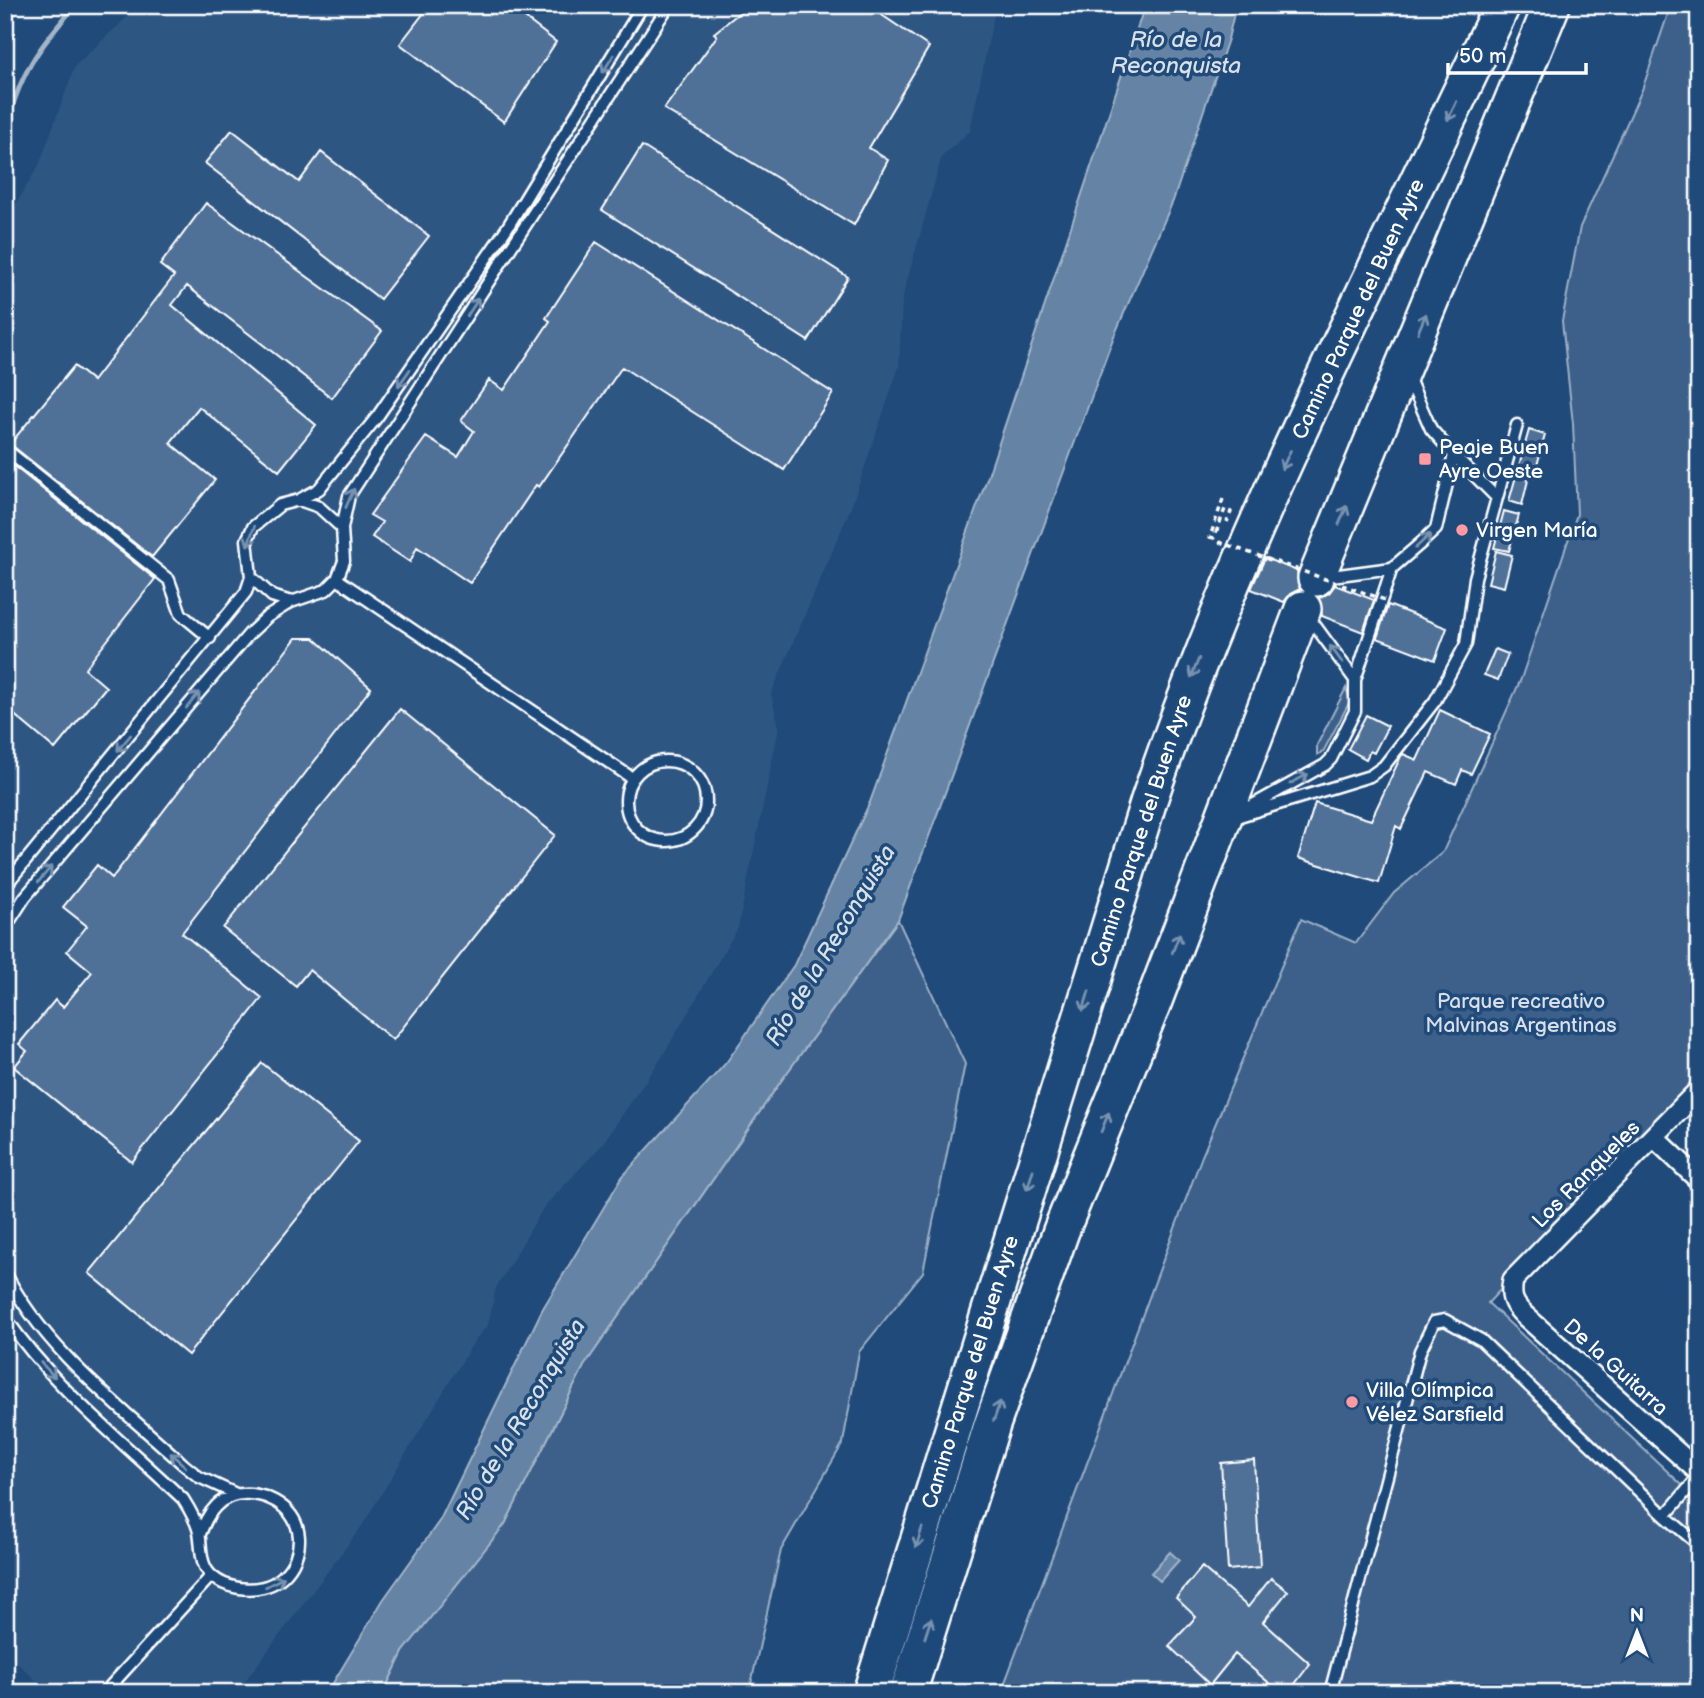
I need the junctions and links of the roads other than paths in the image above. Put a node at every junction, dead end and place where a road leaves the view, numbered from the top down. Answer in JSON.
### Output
{"nodes":[{"id":1,"x":643,"y":5,"type":"edge"},
{"id":2,"x":669,"y":5,"type":"edge"},
{"id":3,"x":1502,"y":5,"type":"edge"},
{"id":4,"x":1552,"y":5,"type":"edge"},
{"id":5,"x":1404,"y":367,"type":"junction"},
{"id":6,"x":1517,"y":425,"type":"dead end"},
{"id":7,"x":5,"y":449,"type":"edge"},
{"id":8,"x":1454,"y":456,"type":"junction"},
{"id":9,"x":1497,"y":498,"type":"junction"},
{"id":10,"x":299,"y":500,"type":"junction"},
{"id":11,"x":342,"y":528,"type":"junction"},
{"id":12,"x":1392,"y":568,"type":"junction"},
{"id":13,"x":251,"y":577,"type":"junction"},
{"id":14,"x":337,"y":579,"type":"junction"},
{"id":15,"x":1310,"y":594,"type":"junction"},
{"id":16,"x":291,"y":602,"type":"junction"},
{"id":17,"x":210,"y":638,"type":"junction"},
{"id":18,"x":1355,"y":680,"type":"junction"},
{"id":19,"x":632,"y":778,"type":"junction"},
{"id":20,"x":1222,"y":821,"type":"junction"},
{"id":21,"x":5,"y":886,"type":"edge"},
{"id":22,"x":5,"y":928,"type":"edge"},
{"id":23,"x":1699,"y":1090,"type":"edge"},
{"id":24,"x":1655,"y":1138,"type":"junction"},
{"id":25,"x":1699,"y":1180,"type":"edge"},
{"id":26,"x":5,"y":1272,"type":"edge"},
{"id":27,"x":1511,"y":1292,"type":"joint"},
{"id":28,"x":5,"y":1317,"type":"edge"},
{"id":29,"x":1699,"y":1474,"type":"edge"},
{"id":30,"x":236,"y":1494,"type":"junction"},
{"id":31,"x":1665,"y":1516,"type":"junction"},
{"id":32,"x":200,"y":1534,"type":"junction"},
{"id":33,"x":1699,"y":1545,"type":"edge"},
{"id":34,"x":211,"y":1576,"type":"junction"},
{"id":35,"x":104,"y":1693,"type":"edge"},
{"id":36,"x":871,"y":1693,"type":"edge"},
{"id":37,"x":908,"y":1693,"type":"edge"},
{"id":38,"x":1330,"y":1693,"type":"edge"}],
"edges":[{"from":1,"to":10,"type":"lane","one_way":true},
{"from":11,"to":2,"type":"lane","one_way":true},
{"from":3,"to":36,"type":"highway","name":"Camino Parque del Buen Ayre","one_way":true},
{"from":5,"to":4,"type":"highway","name":"Camino Parque del Buen Ayre","one_way":true},
{"from":5,"to":8,"type":"lane"},
{"from":15,"to":5,"type":"highway","name":"Camino Parque del Buen Ayre","one_way":true},
{"from":6,"to":9,"type":"lane"},
{"from":7,"to":17,"type":"lane"},
{"from":8,"to":9,"type":"lane"},
{"from":12,"to":8,"type":"lane","one_way":true},
{"from":9,"to":20,"type":"lane"},
{"from":10,"to":11,"type":"lane"},
{"from":10,"to":13,"type":"lane","one_way":true},
{"from":11,"to":14,"type":"lane"},
{"from":12,"to":15,"type":"lane"},
{"from":12,"to":18,"type":"lane"},
{"from":13,"to":16,"type":"lane"},
{"from":13,"to":17,"type":"lane"},
{"from":14,"to":16,"type":"lane"},
{"from":14,"to":19,"type":"lane"},
{"from":18,"to":15,"type":"lane","one_way":true},
{"from":15,"to":20,"type":"highway","name":"Camino Parque del Buen Ayre"},
{"from":22,"to":16,"type":"lane","one_way":true},
{"from":17,"to":21,"type":"lane","one_way":true},
{"from":20,"to":18,"type":"lane","one_way":true},
{"from":19,"to":19,"type":"lane"},
{"from":37,"to":20,"type":"highway","name":"Camino Parque del Buen Ayre","one_way":true},
{"from":23,"to":24,"type":"street","name":"Los Ranqueles"},
{"from":24,"to":25,"type":"street"},
{"from":24,"to":27,"type":"street","name":"Los Ranqueles"},
{"from":30,"to":26,"type":"lane","one_way":true},
{"from":27,"to":29,"type":"street","name":"De la Guitarra"},
{"from":28,"to":32,"type":"lane","one_way":true},
{"from":29,"to":31,"type":"lane"},
{"from":30,"to":32,"type":"lane"},
{"from":34,"to":30,"type":"lane","one_way":true},
{"from":31,"to":33,"type":"lane"},
{"from":31,"to":38,"type":"lane"},
{"from":32,"to":34,"type":"lane"},
{"from":34,"to":35,"type":"lane"}]}
